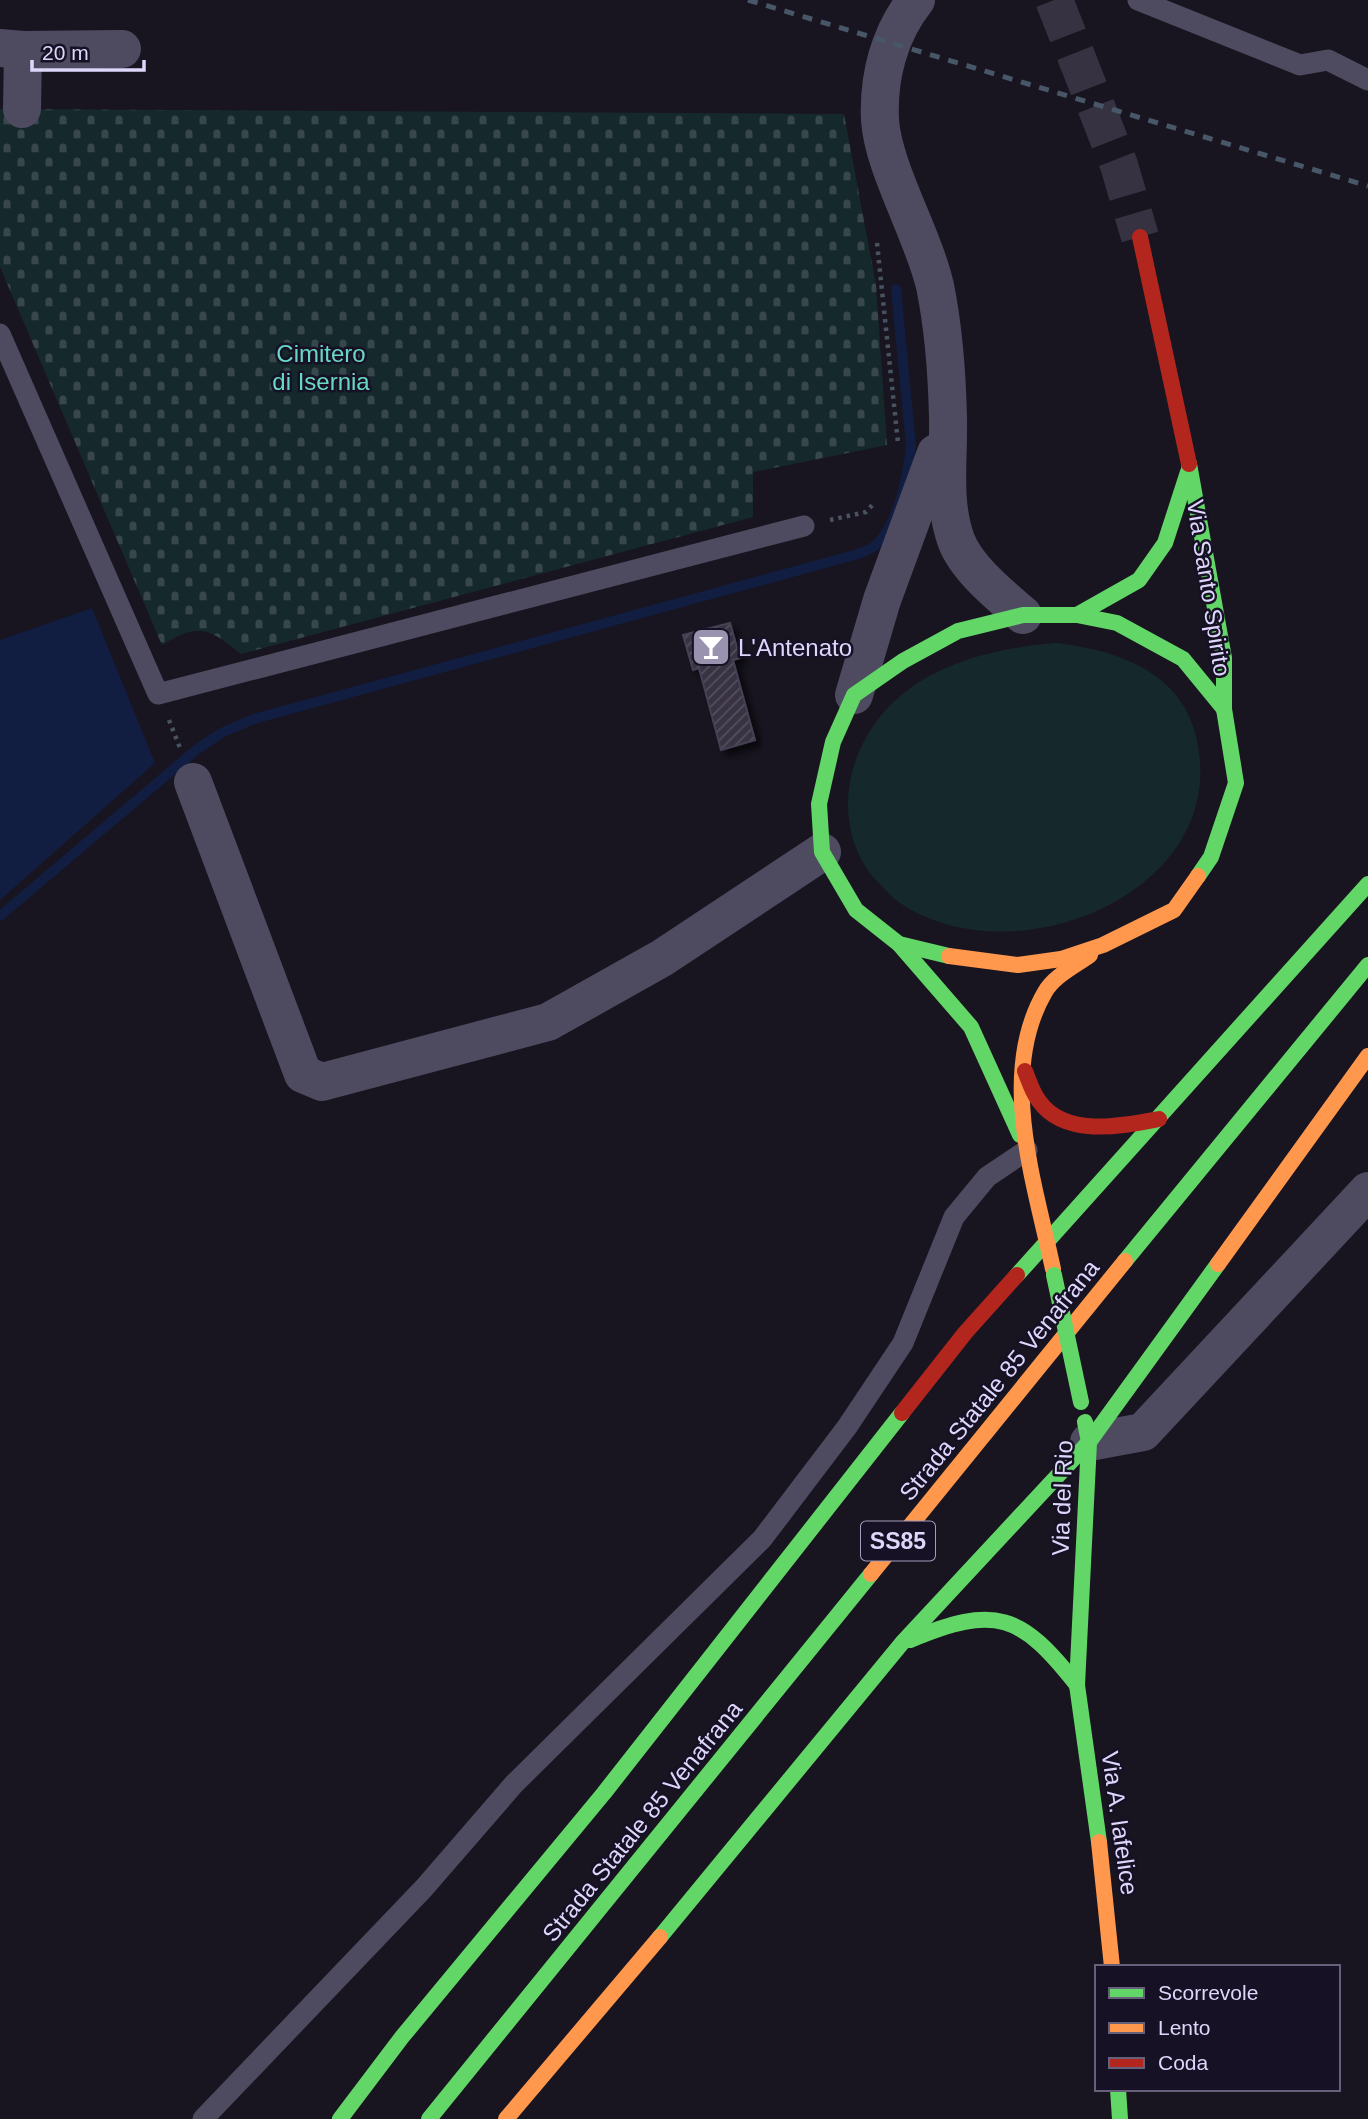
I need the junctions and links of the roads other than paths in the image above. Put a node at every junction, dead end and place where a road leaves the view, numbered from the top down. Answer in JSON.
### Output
{"nodes":[{"id":1,"x":916,"y":0,"type":"edge"},
{"id":2,"x":1138,"y":0,"type":"edge"},
{"id":3,"x":12,"y":49,"type":"edge"},
{"id":4,"x":122,"y":49,"type":"dead end"},
{"id":5,"x":1368,"y":80,"type":"edge"},
{"id":6,"x":22,"y":109,"type":"dead end"},
{"id":7,"x":1140,"y":237,"type":"tunnel mouth"},
{"id":8,"x":0,"y":334,"type":"edge"},
{"id":9,"x":948,"y":417,"type":"junction"},
{"id":10,"x":1190,"y":467,"type":"junction"},
{"id":11,"x":804,"y":526,"type":"road end"},
{"id":12,"x":1023,"y":615,"type":"junction"},
{"id":13,"x":1077,"y":615,"type":"junction"},
{"id":14,"x":855,"y":695,"type":"junction"},
{"id":15,"x":1224,"y":709,"type":"junction"},
{"id":16,"x":193,"y":782,"type":"dead end"},
{"id":17,"x":822,"y":852,"type":"junction"},
{"id":18,"x":1368,"y":884,"type":"edge"},
{"id":19,"x":899,"y":944,"type":"junction"},
{"id":20,"x":1103,"y":945,"type":"junction"},
{"id":21,"x":1368,"y":965,"type":"edge"},
{"id":22,"x":1368,"y":1056,"type":"edge"},
{"id":23,"x":1024,"y":1071,"type":"junction"},
{"id":24,"x":1159,"y":1119,"type":"junction"},
{"id":25,"x":1027,"y":1150,"type":"junction"},
{"id":26,"x":1368,"y":1191,"type":"edge"},
{"id":27,"x":1047,"y":1239,"type":"junction"},
{"id":28,"x":1089,"y":1442,"type":"junction"},
{"id":29,"x":902,"y":1643,"type":"junction"},
{"id":30,"x":1077,"y":1685,"type":"junction"},
{"id":31,"x":1112,"y":1965,"type":"edge"},
{"id":32,"x":1118,"y":2091,"type":"edge"},
{"id":33,"x":203,"y":2119,"type":"edge"},
{"id":34,"x":340,"y":2119,"type":"edge"},
{"id":35,"x":429,"y":2119,"type":"edge"},
{"id":36,"x":506,"y":2119,"type":"edge"},
{"id":37,"x":1120,"y":2119,"type":"edge"}],
"edges":[{"from":1,"to":9,"type":"street"},
{"from":2,"to":5,"type":"lane"},
{"from":3,"to":4,"type":"street"},
{"from":3,"to":6,"type":"street"},
{"from":7,"to":10,"type":"main road","name":"Via Santo Spirito"},
{"from":8,"to":11,"type":"lane"},
{"from":9,"to":12,"type":"street"},
{"from":9,"to":14,"type":"street"},
{"from":10,"to":13,"type":"main road","name":"Via Santo Spirito"},
{"from":10,"to":15,"type":"main road","name":"Via Santo Spirito"},
{"from":12,"to":13,"type":"main road"},
{"from":12,"to":14,"type":"main road"},
{"from":13,"to":15,"type":"main road"},
{"from":14,"to":17,"type":"main road"},
{"from":15,"to":20,"type":"main road","name":"Via Santo Spirito"},
{"from":16,"to":17,"type":"street"},
{"from":17,"to":19,"type":"main road"},
{"from":18,"to":24,"type":"main road"},
{"from":19,"to":20,"type":"main road"},
{"from":19,"to":25,"type":"main road","name":"Via del Rio"},
{"from":20,"to":23,"type":"main road","name":"Via del Rio"},
{"from":21,"to":35,"type":"main road","name":"Strada Statale 85 Venafrana","number":"SS85"},
{"from":22,"to":28,"type":"main road"},
{"from":23,"to":24,"type":"main road"},
{"from":23,"to":25,"type":"main road","name":"Via del Rio"},
{"from":24,"to":27,"type":"main road"},
{"from":25,"to":27,"type":"main road","name":"Via del Rio"},
{"from":25,"to":33,"type":"lane"},
{"from":26,"to":28,"type":"street"},
{"from":27,"to":28,"type":"main road","name":"Via del Rio","bridge":true},
{"from":27,"to":34,"type":"main road"},
{"from":28,"to":29,"type":"main road"},
{"from":28,"to":30,"type":"main road","name":"Via del Rio"},
{"from":29,"to":30,"type":"main road"},
{"from":29,"to":36,"type":"main road"},
{"from":30,"to":31,"type":"main road","name":"Via A. Iafelice"},
{"from":32,"to":37,"type":"main road"}]}
